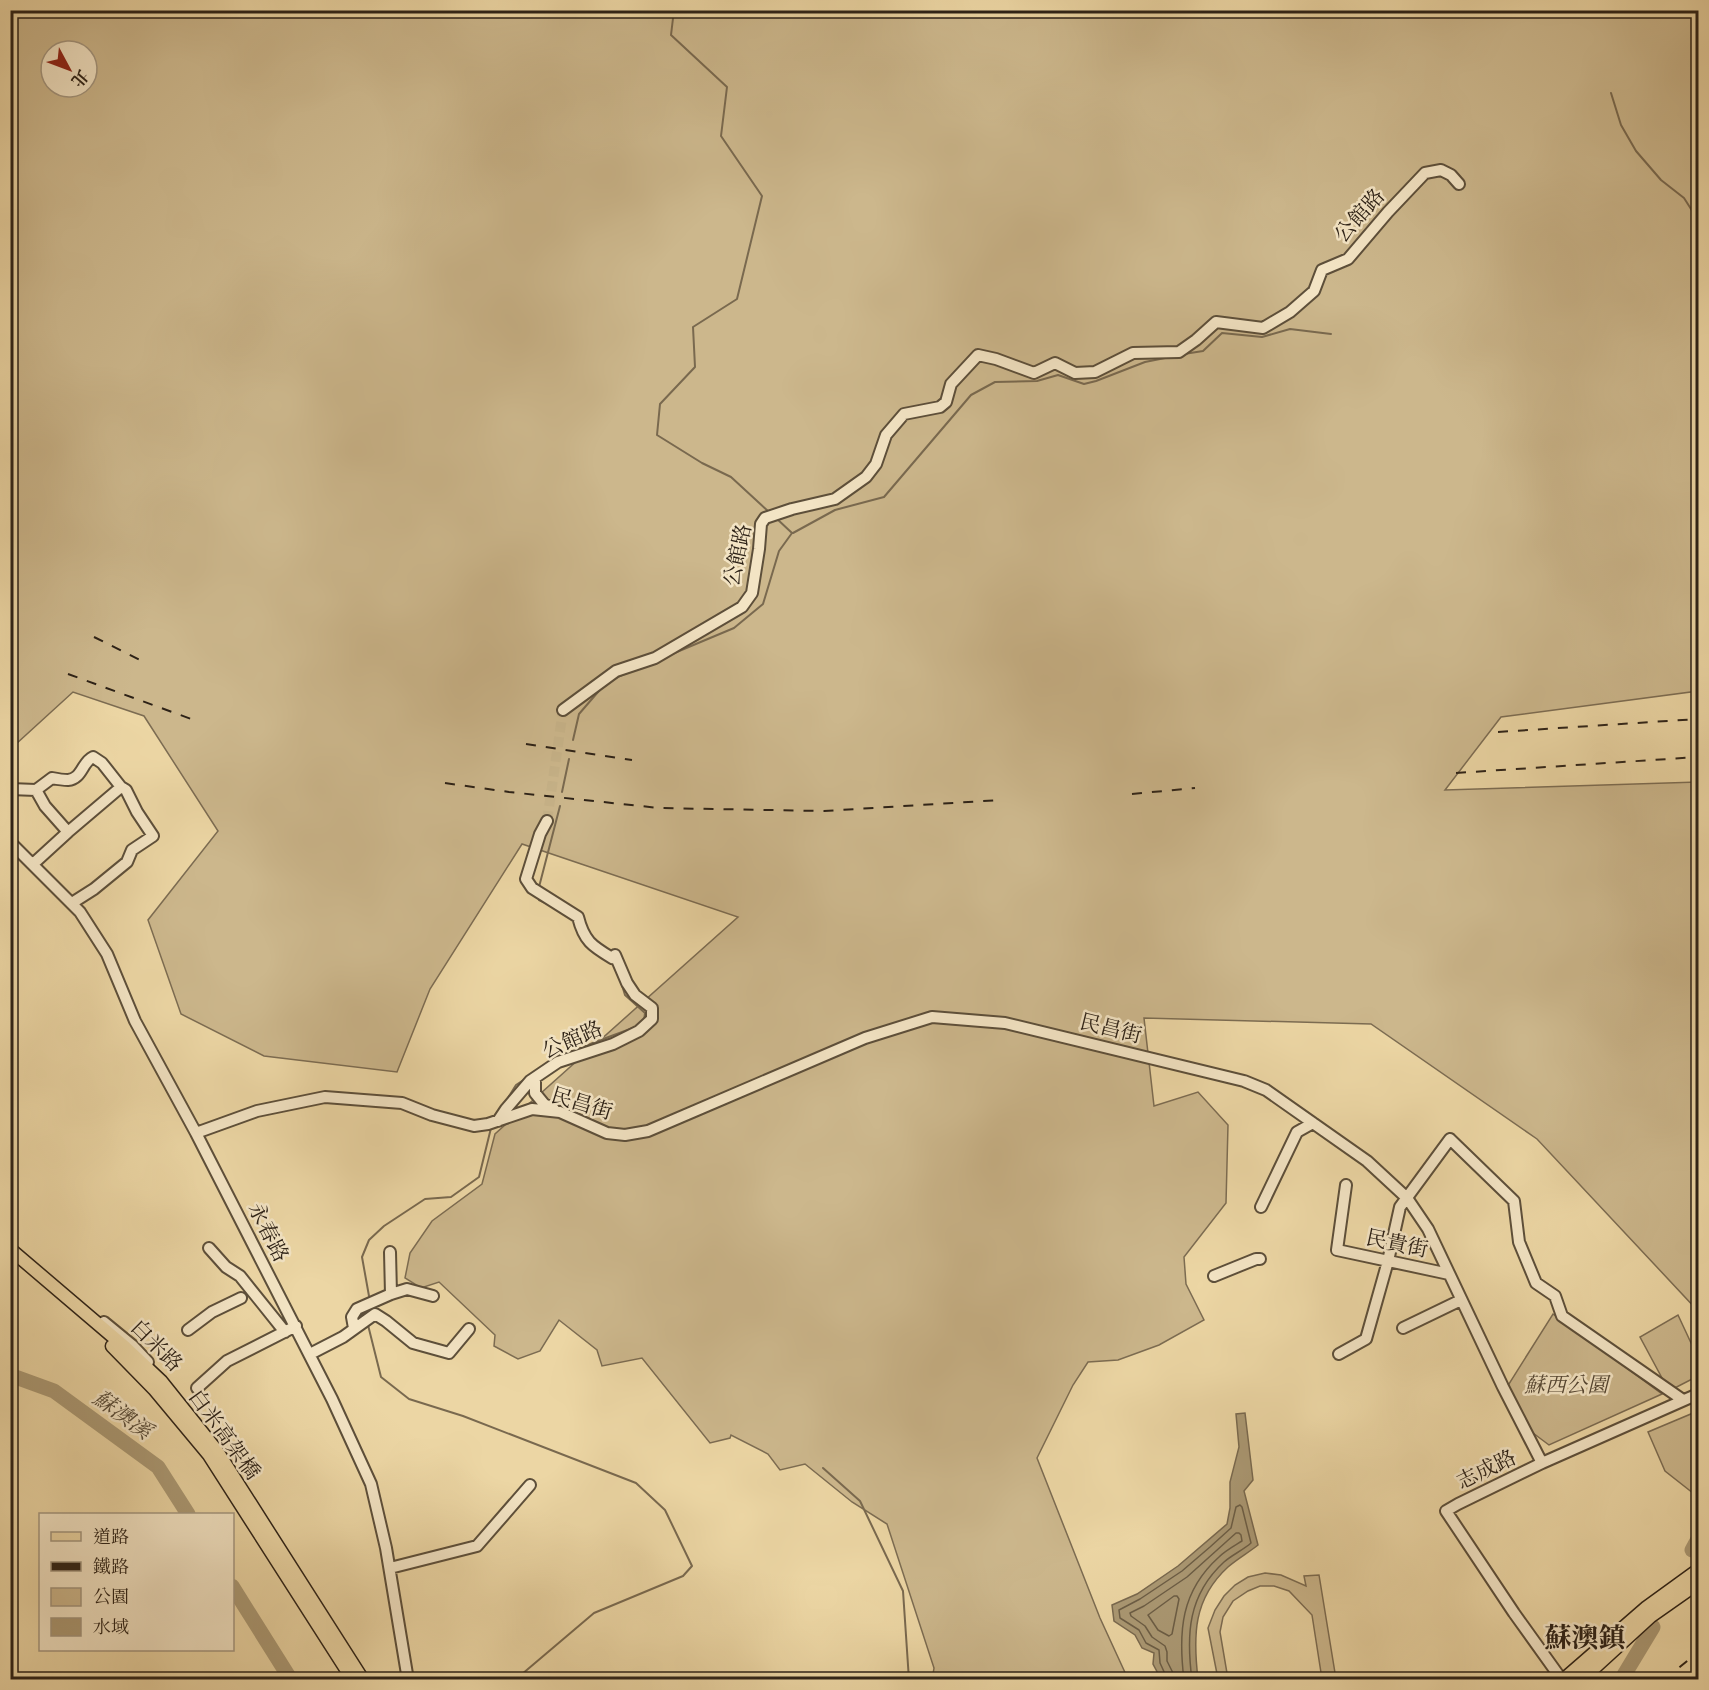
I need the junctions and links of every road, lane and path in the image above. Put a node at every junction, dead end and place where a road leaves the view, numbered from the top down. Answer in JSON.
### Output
{"nodes":[{"id":1,"x":1459,"y":184,"type":"dead end"},
{"id":2,"x":563,"y":710,"type":"dead end"},
{"id":3,"x":121,"y":787,"type":"junction"},
{"id":4,"x":10,"y":789,"type":"edge"},
{"id":5,"x":36,"y":790,"type":"junction"},
{"id":6,"x":547,"y":821,"type":"tunnel mouth"},
{"id":7,"x":68,"y":832,"type":"junction"},
{"id":8,"x":10,"y":842,"type":"edge"},
{"id":9,"x":33,"y":864,"type":"junction"},
{"id":10,"x":72,"y":903,"type":"junction"},
{"id":11,"x":536,"y":1079,"type":"junction"},
{"id":12,"x":560,"y":1112,"type":"junction"},
{"id":13,"x":498,"y":1121,"type":"junction"},
{"id":14,"x":1313,"y":1123,"type":"junction"},
{"id":15,"x":196,"y":1133,"type":"junction"},
{"id":16,"x":1346,"y":1185,"type":"dead end"},
{"id":17,"x":1407,"y":1198,"type":"junction"},
{"id":18,"x":1261,"y":1207,"type":"dead end"},
{"id":19,"x":10,"y":1243,"type":"edge"},
{"id":20,"x":209,"y":1248,"type":"dead end"},
{"id":21,"x":10,"y":1249,"type":"edge"},
{"id":22,"x":390,"y":1252,"type":"dead end"},
{"id":23,"x":1260,"y":1259,"type":"dead end"},
{"id":24,"x":10,"y":1260,"type":"edge"},
{"id":25,"x":1388,"y":1261,"type":"junction"},
{"id":26,"x":1449,"y":1274,"type":"junction"},
{"id":27,"x":1214,"y":1276,"type":"dead end"},
{"id":28,"x":391,"y":1294,"type":"junction"},
{"id":29,"x":433,"y":1296,"type":"dead end"},
{"id":30,"x":241,"y":1298,"type":"dead end"},
{"id":31,"x":1461,"y":1300,"type":"junction"},
{"id":32,"x":296,"y":1326,"type":"junction"},
{"id":33,"x":354,"y":1328,"type":"junction"},
{"id":34,"x":1403,"y":1328,"type":"dead end"},
{"id":35,"x":469,"y":1329,"type":"dead end"},
{"id":36,"x":188,"y":1330,"type":"dead end"},
{"id":37,"x":285,"y":1332,"type":"junction"},
{"id":38,"x":310,"y":1354,"type":"junction"},
{"id":39,"x":1339,"y":1354,"type":"dead end"},
{"id":40,"x":197,"y":1388,"type":"dead end"},
{"id":41,"x":1698,"y":1394,"type":"edge"},
{"id":42,"x":1683,"y":1401,"type":"junction"},
{"id":43,"x":1542,"y":1463,"type":"junction"},
{"id":44,"x":530,"y":1485,"type":"dead end"},
{"id":45,"x":390,"y":1568,"type":"junction"},
{"id":46,"x":1698,"y":1570,"type":"edge"},
{"id":47,"x":1698,"y":1583,"type":"edge"},
{"id":48,"x":353,"y":1680,"type":"edge"},
{"id":49,"x":363,"y":1680,"type":"edge"},
{"id":50,"x":368,"y":1680,"type":"edge"},
{"id":51,"x":408,"y":1680,"type":"edge"},
{"id":52,"x":1563,"y":1680,"type":"edge"},
{"id":53,"x":1581,"y":1680,"type":"edge"}],
"edges":[{"from":1,"to":2,"type":"street","name":"公館路"},
{"from":3,"to":5,"type":"street"},
{"from":3,"to":7,"type":"street"},
{"from":3,"to":10,"type":"street"},
{"from":4,"to":5,"type":"street"},
{"from":5,"to":7,"type":"street"},
{"from":6,"to":11,"type":"street","name":"公館路"},
{"from":7,"to":9,"type":"street"},
{"from":8,"to":9,"type":"street","name":"永春路"},
{"from":9,"to":10,"type":"street","name":"永春路"},
{"from":10,"to":15,"type":"street","name":"永春路"},
{"from":11,"to":12,"type":"street"},
{"from":11,"to":13,"type":"street","name":"公館路"},
{"from":12,"to":13,"type":"street","name":"民昌街"},
{"from":12,"to":14,"type":"street","name":"民昌街"},
{"from":13,"to":15,"type":"street"},
{"from":14,"to":17,"type":"street","name":"民昌街"},
{"from":14,"to":18,"type":"street"},
{"from":15,"to":32,"type":"street","name":"永春路"},
{"from":16,"to":25,"type":"street","name":"民貴街"},
{"from":17,"to":25,"type":"street"},
{"from":17,"to":26,"type":"street","name":"民昌街"},
{"from":17,"to":42,"type":"street"},
{"from":19,"to":50,"type":"street","name":"白米路"},
{"from":20,"to":37,"type":"street"},
{"from":21,"to":49,"type":"main road","name":"白米高架橋"},
{"from":22,"to":28,"type":"street"},
{"from":23,"to":27,"type":"street"},
{"from":24,"to":48,"type":"main road","name":"白米高架橋"},
{"from":25,"to":26,"type":"street","name":"民貴街"},
{"from":25,"to":39,"type":"street"},
{"from":26,"to":31,"type":"street","name":"民昌街"},
{"from":28,"to":29,"type":"street"},
{"from":28,"to":33,"type":"street"},
{"from":30,"to":36,"type":"street"},
{"from":31,"to":34,"type":"street"},
{"from":31,"to":43,"type":"street","name":"民昌街"},
{"from":32,"to":37,"type":"street"},
{"from":32,"to":38,"type":"street","name":"永春路"},
{"from":33,"to":35,"type":"street"},
{"from":33,"to":38,"type":"street"},
{"from":37,"to":40,"type":"street"},
{"from":38,"to":45,"type":"street","name":"永春路"},
{"from":41,"to":42,"type":"street","name":"志成路"},
{"from":42,"to":43,"type":"street","name":"志成路"},
{"from":43,"to":52,"type":"street","name":"志成路"},
{"from":44,"to":45,"type":"street"},
{"from":45,"to":51,"type":"street","name":"永春路"},
{"from":46,"to":52,"type":"main road"},
{"from":47,"to":53,"type":"main road"}]}
